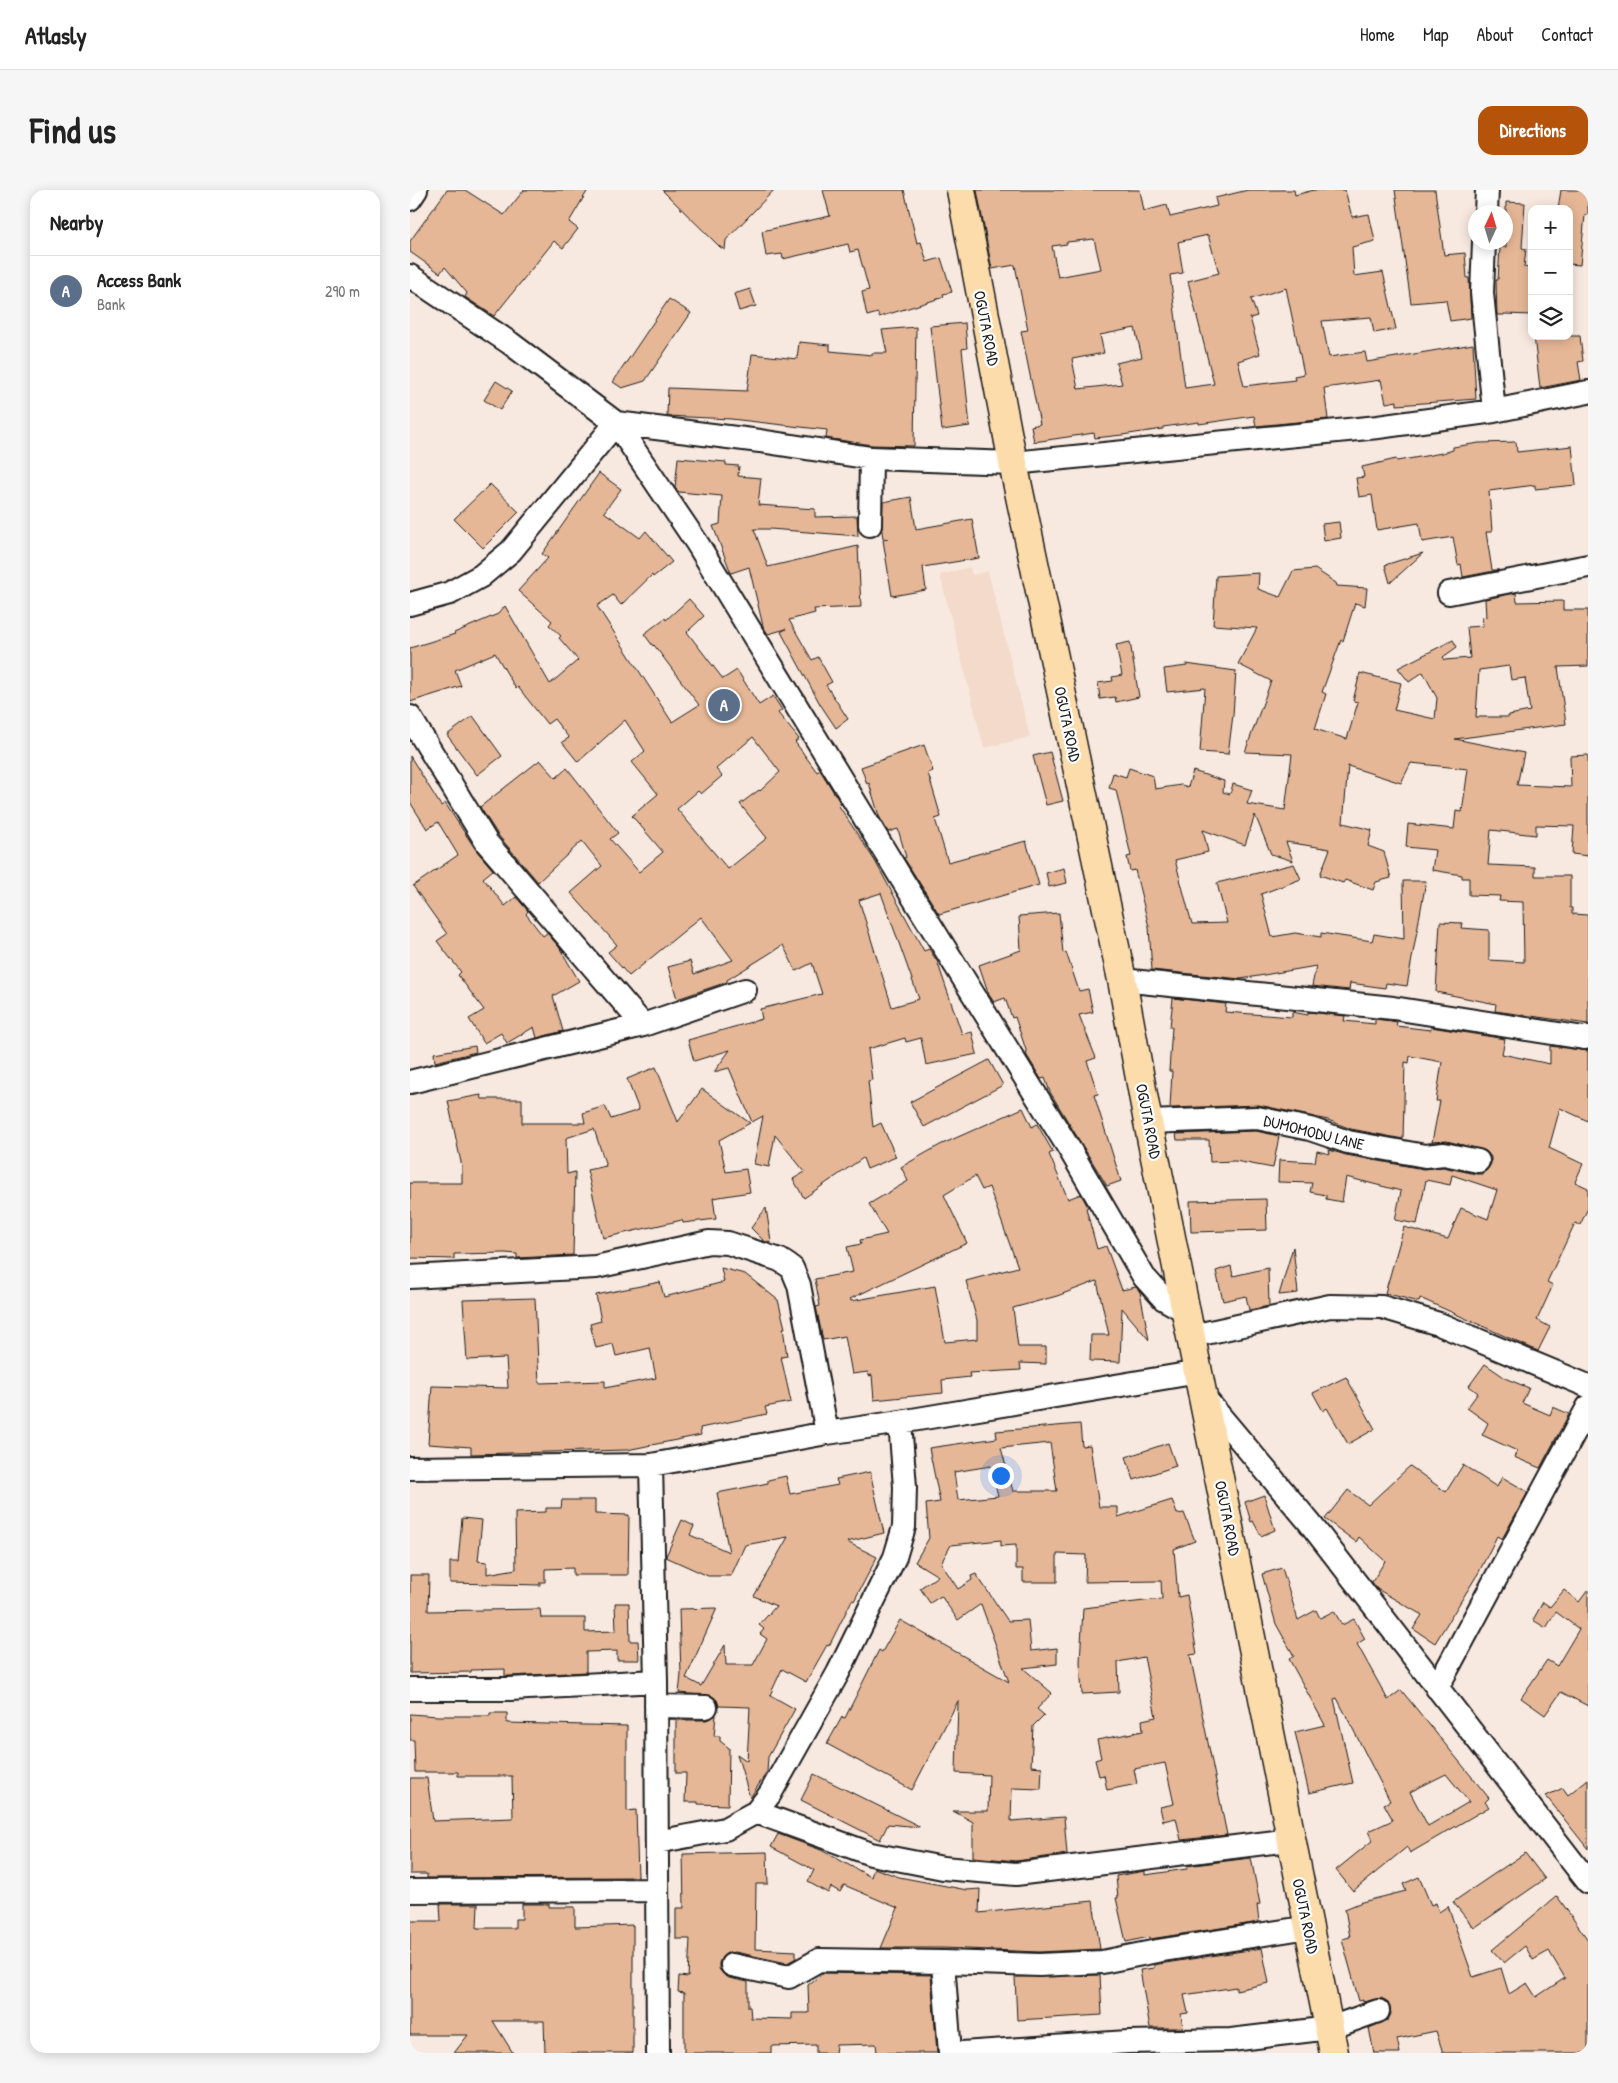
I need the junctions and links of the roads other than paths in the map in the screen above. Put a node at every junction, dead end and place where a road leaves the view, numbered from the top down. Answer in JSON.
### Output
{"nodes":[{"id":1,"x":416,"y":190,"type":"edge"},
{"id":2,"x":961,"y":190,"type":"edge"},
{"id":3,"x":1487,"y":190,"type":"edge"},
{"id":4,"x":410,"y":198,"type":"edge"},
{"id":5,"x":1486,"y":205,"type":"edge"},
{"id":6,"x":1484,"y":250,"type":"edge"},
{"id":7,"x":410,"y":276,"type":"edge"},
{"id":8,"x":1588,"y":392,"type":"edge"},
{"id":9,"x":1494,"y":411,"type":"junction"},
{"id":10,"x":616,"y":423,"type":"junction"},
{"id":11,"x":871,"y":458,"type":"junction"},
{"id":12,"x":1013,"y":463,"type":"junction"},
{"id":13,"x":870,"y":524,"type":"dead end"},
{"id":14,"x":1588,"y":566,"type":"edge"},
{"id":15,"x":1449,"y":593,"type":"dead end"},
{"id":16,"x":410,"y":604,"type":"edge"},
{"id":17,"x":410,"y":717,"type":"edge"},
{"id":18,"x":1122,"y":980,"type":"junction"},
{"id":19,"x":745,"y":990,"type":"dead end"},
{"id":20,"x":643,"y":1025,"type":"junction"},
{"id":21,"x":1588,"y":1037,"type":"edge"},
{"id":22,"x":410,"y":1082,"type":"edge"},
{"id":23,"x":1148,"y":1122,"type":"junction"},
{"id":24,"x":1478,"y":1160,"type":"dead end"},
{"id":25,"x":410,"y":1277,"type":"edge"},
{"id":26,"x":1189,"y":1324,"type":"junction"},
{"id":27,"x":1201,"y":1384,"type":"junction"},
{"id":28,"x":1588,"y":1386,"type":"edge"},
{"id":29,"x":1588,"y":1407,"type":"edge"},
{"id":30,"x":900,"y":1422,"type":"junction"},
{"id":31,"x":827,"y":1432,"type":"junction"},
{"id":32,"x":650,"y":1464,"type":"junction"},
{"id":33,"x":410,"y":1468,"type":"edge"},
{"id":34,"x":656,"y":1682,"type":"junction"},
{"id":35,"x":1437,"y":1688,"type":"junction"},
{"id":36,"x":410,"y":1689,"type":"edge"},
{"id":37,"x":656,"y":1706,"type":"junction"},
{"id":38,"x":706,"y":1708,"type":"dead end"},
{"id":39,"x":756,"y":1812,"type":"junction"},
{"id":40,"x":1290,"y":1840,"type":"junction"},
{"id":41,"x":657,"y":1842,"type":"junction"},
{"id":42,"x":1588,"y":1882,"type":"edge"},
{"id":43,"x":658,"y":1890,"type":"junction"},
{"id":44,"x":410,"y":1891,"type":"edge"},
{"id":45,"x":1309,"y":1927,"type":"junction"},
{"id":46,"x":943,"y":1962,"type":"junction"},
{"id":47,"x":732,"y":1965,"type":"dead end"},
{"id":48,"x":1378,"y":2011,"type":"dead end"},
{"id":49,"x":1332,"y":2040,"type":"edge"},
{"id":50,"x":658,"y":2053,"type":"edge"},
{"id":51,"x":950,"y":2053,"type":"edge"},
{"id":52,"x":962,"y":2053,"type":"edge"}],
"edges":[{"from":1,"to":4,"type":"street"},
{"from":2,"to":12,"type":"main road","name":"OGUTA ROAD"},
{"from":3,"to":5,"type":"street"},
{"from":6,"to":9,"type":"street"},
{"from":7,"to":10,"type":"street"},
{"from":8,"to":9,"type":"street"},
{"from":9,"to":12,"type":"street"},
{"from":10,"to":11,"type":"street"},
{"from":10,"to":16,"type":"street"},
{"from":10,"to":26,"type":"street"},
{"from":11,"to":12,"type":"street"},
{"from":11,"to":13,"type":"street"},
{"from":12,"to":18,"type":"main road","name":"OGUTA ROAD"},
{"from":14,"to":15,"type":"street"},
{"from":17,"to":20,"type":"street"},
{"from":18,"to":21,"type":"street"},
{"from":18,"to":23,"type":"main road","name":"OGUTA ROAD"},
{"from":19,"to":20,"type":"street"},
{"from":20,"to":22,"type":"street"},
{"from":23,"to":24,"type":"street","name":"DUMOMODU LANE"},
{"from":23,"to":26,"type":"main road","name":"OGUTA ROAD"},
{"from":25,"to":31,"type":"street"},
{"from":26,"to":27,"type":"main road","name":"OGUTA ROAD"},
{"from":26,"to":28,"type":"street"},
{"from":27,"to":30,"type":"street"},
{"from":27,"to":35,"type":"street"},
{"from":27,"to":40,"type":"main road","name":"OGUTA ROAD"},
{"from":29,"to":35,"type":"street"},
{"from":30,"to":31,"type":"street"},
{"from":30,"to":39,"type":"street"},
{"from":31,"to":32,"type":"street"},
{"from":32,"to":33,"type":"street"},
{"from":32,"to":34,"type":"street"},
{"from":34,"to":36,"type":"street"},
{"from":34,"to":37,"type":"street"},
{"from":35,"to":42,"type":"street"},
{"from":37,"to":38,"type":"street"},
{"from":37,"to":41,"type":"street"},
{"from":39,"to":40,"type":"street"},
{"from":39,"to":41,"type":"street"},
{"from":40,"to":45,"type":"main road","name":"OGUTA ROAD"},
{"from":41,"to":43,"type":"street"},
{"from":43,"to":44,"type":"street"},
{"from":43,"to":50,"type":"street"},
{"from":45,"to":46,"type":"street"},
{"from":45,"to":49,"type":"main road","name":"OGUTA ROAD"},
{"from":46,"to":47,"type":"street"},
{"from":46,"to":51,"type":"street"},
{"from":48,"to":49,"type":"street"},
{"from":49,"to":52,"type":"street"}]}
